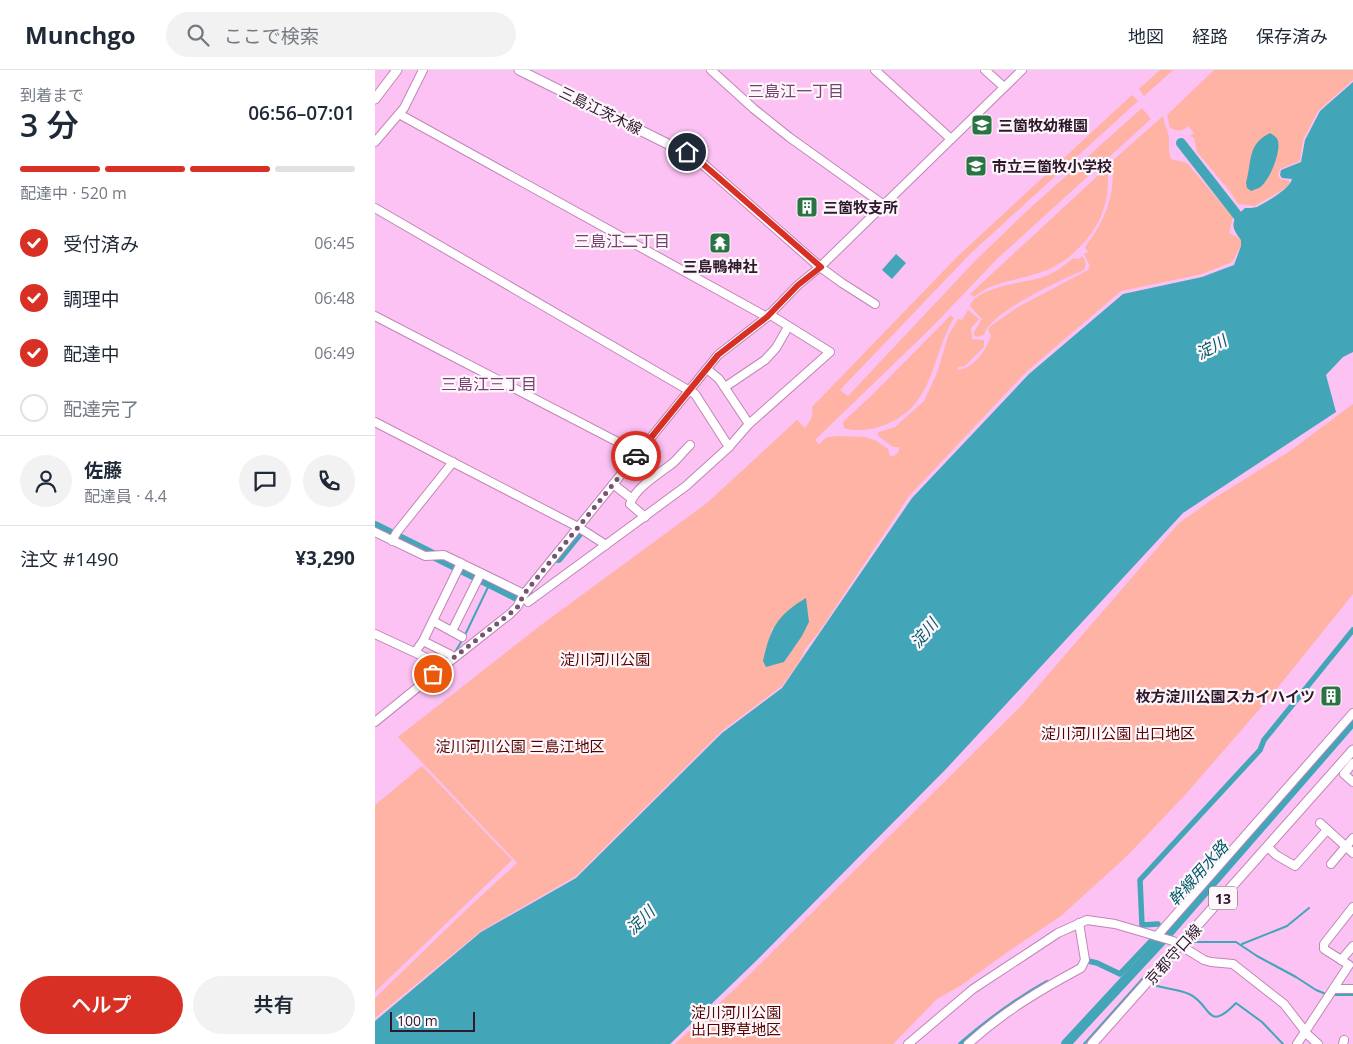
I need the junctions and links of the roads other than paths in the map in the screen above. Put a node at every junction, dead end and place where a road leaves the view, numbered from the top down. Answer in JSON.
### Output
{"nodes":[{"id":1,"x":397,"y":70,"type":"edge"},
{"id":2,"x":423,"y":70,"type":"edge"},
{"id":3,"x":519,"y":70,"type":"edge"},
{"id":4,"x":711,"y":70,"type":"edge"},
{"id":5,"x":875,"y":70,"type":"edge"},
{"id":6,"x":985,"y":70,"type":"edge"},
{"id":7,"x":1022,"y":70,"type":"edge"},
{"id":8,"x":1004,"y":87,"type":"junction"},
{"id":9,"x":375,"y":99,"type":"edge"},
{"id":10,"x":399,"y":114,"type":"junction"},
{"id":11,"x":951,"y":139,"type":"junction"},
{"id":12,"x":375,"y":142,"type":"edge"},
{"id":13,"x":884,"y":205,"type":"junction"},
{"id":14,"x":375,"y":208,"type":"edge"},
{"id":15,"x":821,"y":267,"type":"junction"},
{"id":16,"x":875,"y":304,"type":"dead end"},
{"id":17,"x":375,"y":316,"type":"edge"},
{"id":18,"x":768,"y":316,"type":"junction"},
{"id":19,"x":788,"y":327,"type":"junction"},
{"id":20,"x":707,"y":369,"type":"junction"},
{"id":21,"x":725,"y":387,"type":"junction"},
{"id":22,"x":689,"y":391,"type":"junction"},
{"id":23,"x":375,"y":422,"type":"edge"},
{"id":24,"x":749,"y":424,"type":"junction"},
{"id":25,"x":689,"y":445,"type":"dead end"},
{"id":26,"x":729,"y":447,"type":"junction"},
{"id":27,"x":639,"y":453,"type":"junction"},
{"id":28,"x":453,"y":462,"type":"junction"},
{"id":29,"x":613,"y":484,"type":"junction"},
{"id":30,"x":632,"y":499,"type":"junction"},
{"id":31,"x":645,"y":517,"type":"junction"},
{"id":32,"x":578,"y":527,"type":"junction"},
{"id":33,"x":375,"y":532,"type":"edge"},
{"id":34,"x":392,"y":541,"type":"junction"},
{"id":35,"x":606,"y":545,"type":"junction"},
{"id":36,"x":461,"y":563,"type":"junction"},
{"id":37,"x":481,"y":573,"type":"junction"},
{"id":38,"x":524,"y":594,"type":"junction"},
{"id":39,"x":527,"y":602,"type":"dead end"},
{"id":40,"x":433,"y":621,"type":"junction"},
{"id":41,"x":452,"y":631,"type":"junction"},
{"id":42,"x":375,"y":634,"type":"edge"},
{"id":43,"x":462,"y":637,"type":"dead end"},
{"id":44,"x":423,"y":641,"type":"junction"},
{"id":45,"x":415,"y":652,"type":"junction"},
{"id":46,"x":451,"y":655,"type":"dead end"},
{"id":47,"x":444,"y":666,"type":"junction"},
{"id":48,"x":1353,"y":713,"type":"edge"},
{"id":49,"x":375,"y":722,"type":"edge"},
{"id":50,"x":1353,"y":750,"type":"edge"},
{"id":51,"x":1353,"y":763,"type":"edge"},
{"id":52,"x":1353,"y":782,"type":"edge"},
{"id":53,"x":1321,"y":823,"type":"dead end"},
{"id":54,"x":1327,"y":830,"type":"junction"},
{"id":55,"x":1353,"y":838,"type":"edge"},
{"id":56,"x":1268,"y":847,"type":"junction"},
{"id":57,"x":1346,"y":847,"type":"junction"},
{"id":58,"x":1353,"y":853,"type":"edge"},
{"id":59,"x":1331,"y":864,"type":"dead end"},
{"id":60,"x":1353,"y":907,"type":"edge"},
{"id":61,"x":1079,"y":924,"type":"junction"},
{"id":62,"x":1157,"y":936,"type":"junction"},
{"id":63,"x":1181,"y":945,"type":"junction"},
{"id":64,"x":1353,"y":946,"type":"edge"},
{"id":65,"x":1341,"y":960,"type":"junction"},
{"id":66,"x":1353,"y":988,"type":"edge"},
{"id":67,"x":1331,"y":992,"type":"junction"},
{"id":68,"x":1306,"y":1032,"type":"junction"},
{"id":69,"x":908,"y":1044,"type":"edge"},
{"id":70,"x":968,"y":1044,"type":"edge"},
{"id":71,"x":1092,"y":1044,"type":"edge"},
{"id":72,"x":1297,"y":1044,"type":"edge"},
{"id":73,"x":1318,"y":1044,"type":"edge"}],
"edges":[{"from":1,"to":9,"type":"main road"},
{"from":2,"to":10,"type":"street"},
{"from":3,"to":15,"type":"main road","name":"三島江茨木線"},
{"from":4,"to":13,"type":"street"},
{"from":5,"to":11,"type":"street"},
{"from":6,"to":8,"type":"street"},
{"from":7,"to":8,"type":"street"},
{"from":8,"to":11,"type":"street"},
{"from":10,"to":12,"type":"street"},
{"from":10,"to":18,"type":"street"},
{"from":11,"to":13,"type":"street"},
{"from":13,"to":15,"type":"street"},
{"from":14,"to":22,"type":"street"},
{"from":15,"to":16,"type":"street"},
{"from":15,"to":18,"type":"street"},
{"from":17,"to":27,"type":"street"},
{"from":18,"to":19,"type":"street"},
{"from":18,"to":20,"type":"street"},
{"from":19,"to":21,"type":"street"},
{"from":19,"to":24,"type":"street"},
{"from":20,"to":21,"type":"street"},
{"from":20,"to":22,"type":"street"},
{"from":21,"to":24,"type":"street"},
{"from":22,"to":26,"type":"street"},
{"from":22,"to":27,"type":"street"},
{"from":23,"to":28,"type":"street"},
{"from":24,"to":26,"type":"street"},
{"from":25,"to":30,"type":"street"},
{"from":26,"to":31,"type":"street"},
{"from":27,"to":29,"type":"street"},
{"from":28,"to":32,"type":"street"},
{"from":28,"to":34,"type":"street"},
{"from":29,"to":30,"type":"street"},
{"from":29,"to":32,"type":"street"},
{"from":30,"to":31,"type":"street"},
{"from":31,"to":35,"type":"street"},
{"from":32,"to":35,"type":"street"},
{"from":32,"to":38,"type":"street"},
{"from":33,"to":34,"type":"street"},
{"from":34,"to":36,"type":"street"},
{"from":35,"to":39,"type":"street"},
{"from":36,"to":37,"type":"street"},
{"from":36,"to":40,"type":"street"},
{"from":37,"to":38,"type":"street"},
{"from":37,"to":41,"type":"street"},
{"from":38,"to":47,"type":"street"},
{"from":40,"to":41,"type":"street"},
{"from":40,"to":44,"type":"street"},
{"from":41,"to":43,"type":"street"},
{"from":42,"to":45,"type":"street"},
{"from":44,"to":45,"type":"street"},
{"from":44,"to":46,"type":"street"},
{"from":45,"to":47,"type":"street"},
{"from":47,"to":49,"type":"street"},
{"from":48,"to":62,"type":"street"},
{"from":50,"to":56,"type":"main road","name":"京都守口線","number":"13"},
{"from":51,"to":52,"type":"street"},
{"from":53,"to":54,"type":"street"},
{"from":54,"to":56,"type":"street"},
{"from":54,"to":57,"type":"street"},
{"from":55,"to":57,"type":"street"},
{"from":56,"to":63,"type":"main road","name":"京都守口線","number":"13"},
{"from":57,"to":58,"type":"street"},
{"from":57,"to":59,"type":"street"},
{"from":60,"to":65,"type":"street"},
{"from":61,"to":62,"type":"street"},
{"from":61,"to":69,"type":"street"},
{"from":61,"to":70,"type":"street"},
{"from":62,"to":63,"type":"street"},
{"from":63,"to":68,"type":"street"},
{"from":63,"to":71,"type":"main road","name":"京都守口線","number":"13"},
{"from":64,"to":65,"type":"street"},
{"from":65,"to":67,"type":"street"},
{"from":66,"to":67,"type":"street"},
{"from":67,"to":68,"type":"street"},
{"from":68,"to":72,"type":"street"},
{"from":68,"to":73,"type":"street"}]}
